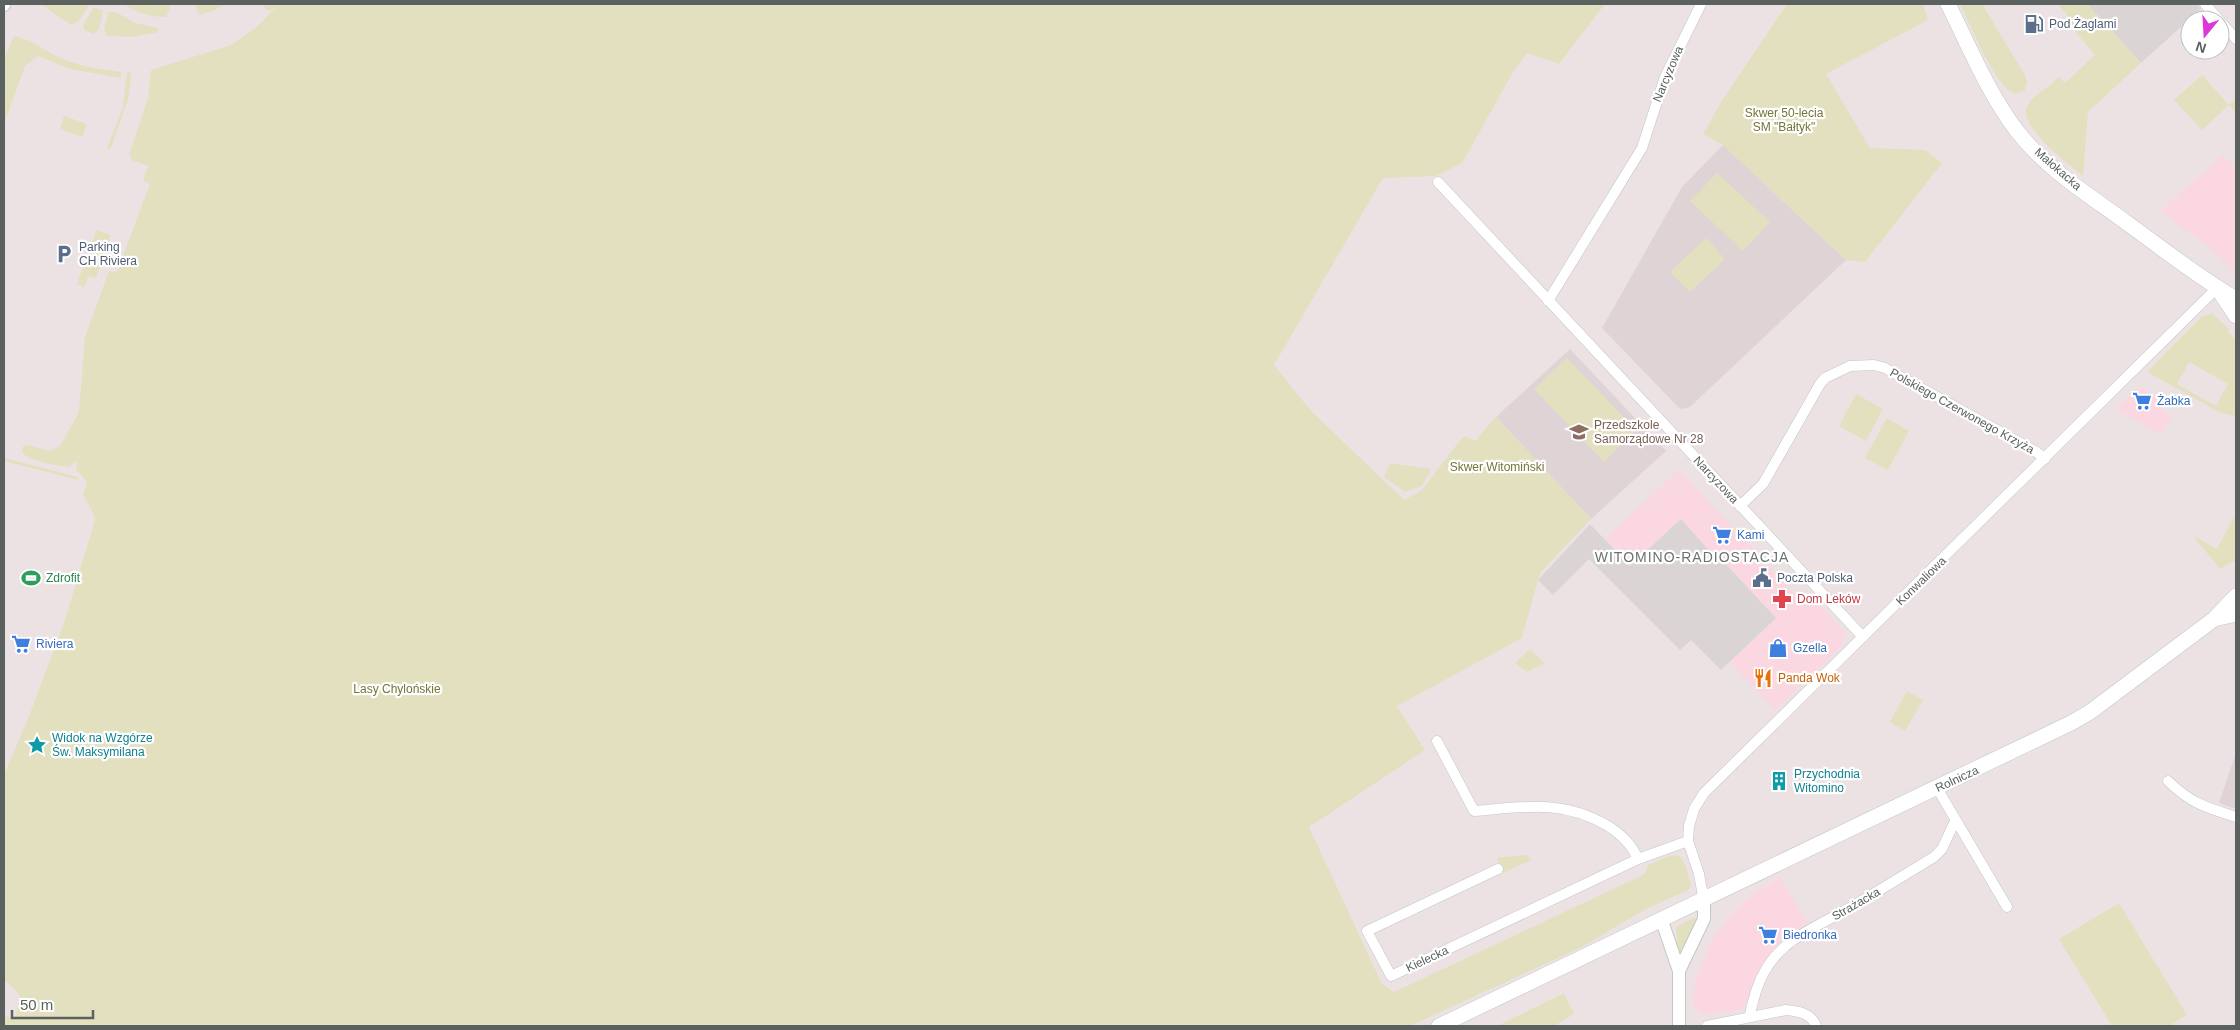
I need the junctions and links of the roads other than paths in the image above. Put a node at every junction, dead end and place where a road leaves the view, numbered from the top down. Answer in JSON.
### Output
{"nodes":[{"id":1,"x":1701,"y":4,"type":"edge"},
{"id":2,"x":1948,"y":4,"type":"edge"},
{"id":3,"x":1438,"y":182,"type":"dead end"},
{"id":4,"x":2218,"y":288,"type":"junction"},
{"id":5,"x":2236,"y":299,"type":"edge"},
{"id":6,"x":1548,"y":301,"type":"junction"},
{"id":7,"x":2236,"y":316,"type":"edge"},
{"id":8,"x":2045,"y":459,"type":"junction"},
{"id":9,"x":1740,"y":506,"type":"junction"},
{"id":10,"x":2236,"y":596,"type":"edge"},
{"id":11,"x":2236,"y":614,"type":"edge"},
{"id":12,"x":2214,"y":619,"type":"junction"},
{"id":13,"x":1863,"y":637,"type":"junction"},
{"id":14,"x":1437,"y":741,"type":"dead end"},
{"id":15,"x":2168,"y":781,"type":"dead end"},
{"id":16,"x":1937,"y":788,"type":"junction"},
{"id":17,"x":2236,"y":817,"type":"edge"},
{"id":18,"x":1955,"y":821,"type":"junction"},
{"id":19,"x":1688,"y":841,"type":"junction"},
{"id":20,"x":1638,"y":859,"type":"junction"},
{"id":21,"x":1498,"y":869,"type":"dead end"},
{"id":22,"x":1704,"y":901,"type":"junction"},
{"id":23,"x":2007,"y":907,"type":"dead end"},
{"id":24,"x":1662,"y":921,"type":"junction"},
{"id":25,"x":1679,"y":971,"type":"junction"},
{"id":26,"x":1750,"y":1017,"type":"junction"},
{"id":27,"x":1440,"y":1026,"type":"edge"},
{"id":28,"x":1679,"y":1026,"type":"edge"},
{"id":29,"x":1707,"y":1026,"type":"edge"},
{"id":30,"x":1816,"y":1026,"type":"edge"}],
"edges":[{"from":1,"to":6,"type":"street","name":"Narcyzowa"},
{"from":2,"to":4,"type":"main road","name":"Małokacka"},
{"from":3,"to":6,"type":"street","name":"Narcyzowa"},
{"from":4,"to":5,"type":"main road","name":"Małokacka"},
{"from":4,"to":7,"type":"main road","name":"Małokacka"},
{"from":4,"to":8,"type":"street","name":"Konwaliowa"},
{"from":6,"to":9,"type":"street","name":"Narcyzowa"},
{"from":8,"to":9,"type":"street","name":"Polskiego Czerwonego Krzyża"},
{"from":8,"to":13,"type":"street","name":"Konwaliowa"},
{"from":9,"to":13,"type":"street","name":"Narcyzowa"},
{"from":10,"to":12,"type":"main road","name":"Rolnicza"},
{"from":11,"to":12,"type":"main road","name":"Rolnicza"},
{"from":12,"to":16,"type":"main road","name":"Rolnicza"},
{"from":13,"to":19,"type":"street","name":"Konwaliowa"},
{"from":14,"to":20,"type":"street"},
{"from":15,"to":17,"type":"street"},
{"from":16,"to":18,"type":"street"},
{"from":16,"to":22,"type":"main road","name":"Rolnicza"},
{"from":18,"to":23,"type":"street"},
{"from":18,"to":26,"type":"street","name":"Strażacka"},
{"from":19,"to":20,"type":"street","name":"Kielecka"},
{"from":19,"to":22,"type":"street","name":"Konwaliowa"},
{"from":20,"to":21,"type":"street","name":"Kielecka"},
{"from":22,"to":24,"type":"main road","name":"Rolnicza"},
{"from":22,"to":25,"type":"street"},
{"from":24,"to":25,"type":"street"},
{"from":24,"to":27,"type":"main road"},
{"from":25,"to":28,"type":"street"},
{"from":26,"to":29,"type":"street"},
{"from":26,"to":30,"type":"street"}]}
